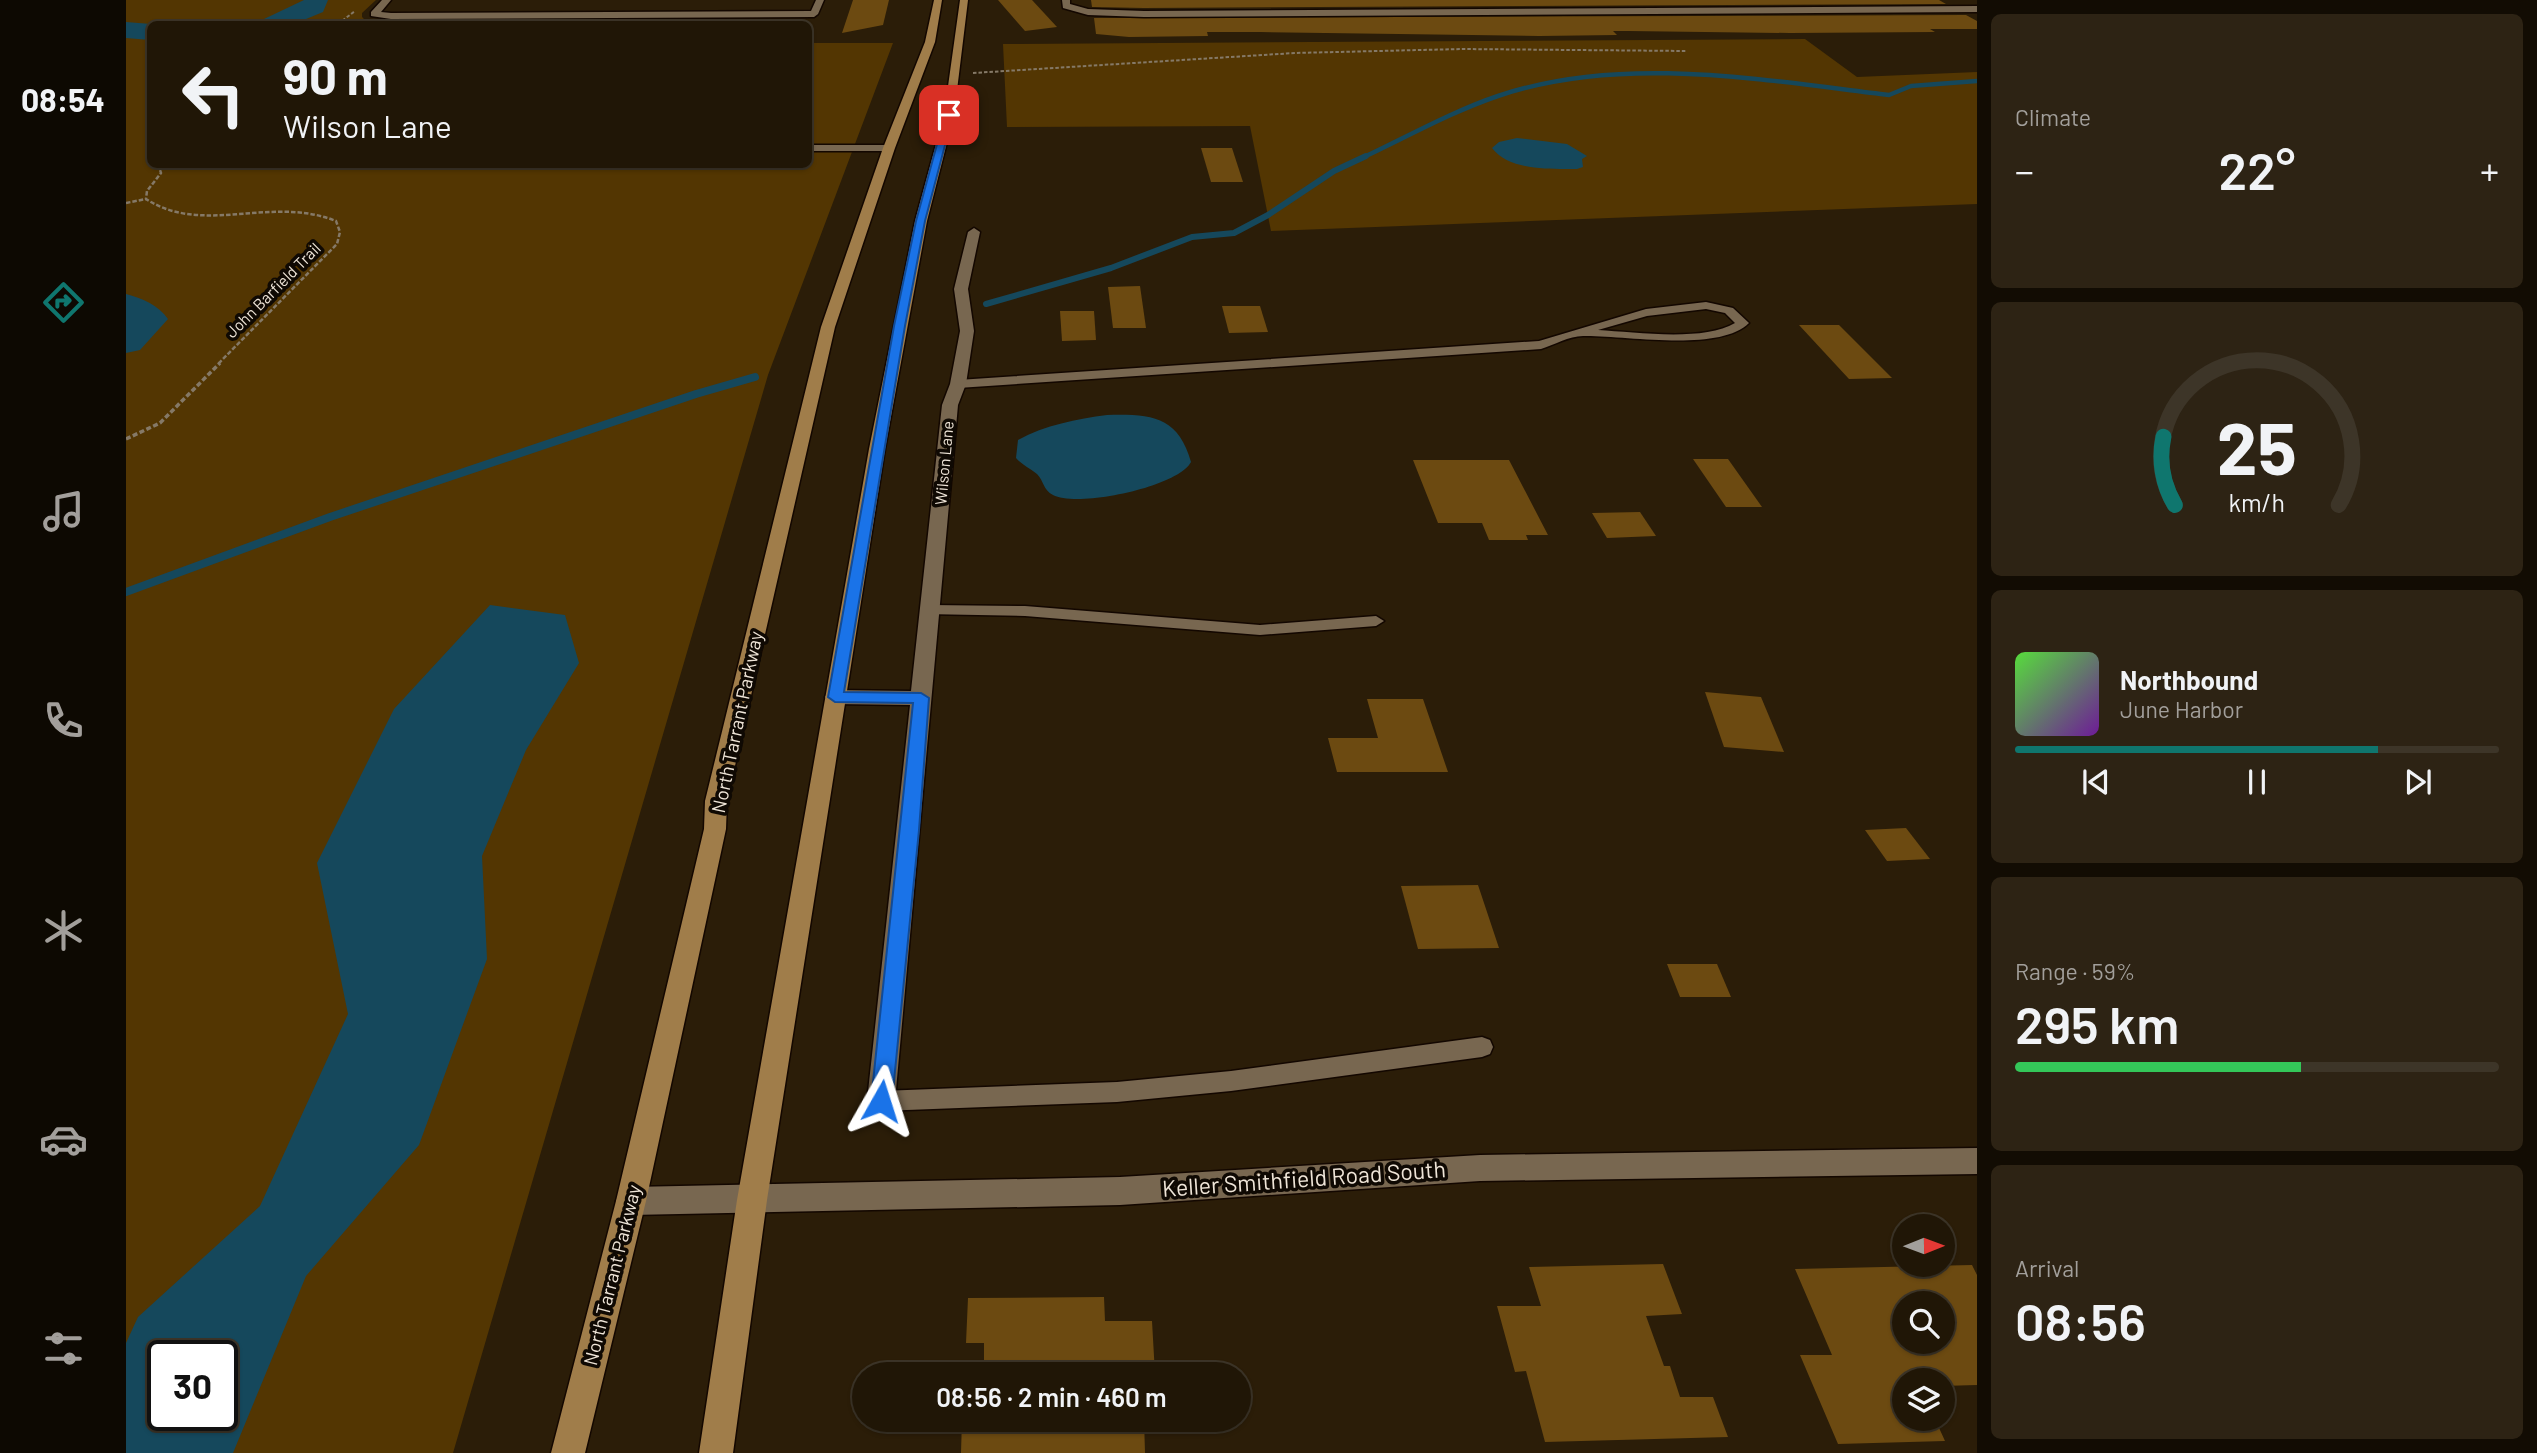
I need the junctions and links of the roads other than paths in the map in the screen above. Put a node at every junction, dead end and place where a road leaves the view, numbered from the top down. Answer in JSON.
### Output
{"nodes":[{"id":1,"x":387,"y":0,"type":"edge"},
{"id":2,"x":820,"y":0,"type":"edge"},
{"id":3,"x":938,"y":0,"type":"edge"},
{"id":4,"x":964,"y":0,"type":"edge"},
{"id":5,"x":1066,"y":0,"type":"edge"},
{"id":6,"x":1522,"y":0,"type":"edge"},
{"id":7,"x":1702,"y":0,"type":"edge"},
{"id":8,"x":1882,"y":0,"type":"edge"},
{"id":9,"x":1898,"y":9,"type":"junction"},
{"id":10,"x":1977,"y":9,"type":"edge"},
{"id":11,"x":1717,"y":11,"type":"junction"},
{"id":12,"x":1534,"y":12,"type":"junction"},
{"id":13,"x":812,"y":148,"type":"edge"},
{"id":14,"x":889,"y":148,"type":"junction"},
{"id":15,"x":974,"y":232,"type":"dead end"},
{"id":16,"x":1577,"y":332,"type":"junction"},
{"id":17,"x":958,"y":384,"type":"junction"},
{"id":18,"x":930,"y":610,"type":"junction"},
{"id":19,"x":1376,"y":621,"type":"dead end"},
{"id":20,"x":835,"y":697,"type":"junction"},
{"id":21,"x":921,"y":698,"type":"junction"},
{"id":22,"x":1482,"y":1047,"type":"dead end"},
{"id":23,"x":881,"y":1101,"type":"joint"},
{"id":24,"x":1977,"y":1161,"type":"edge"},
{"id":25,"x":752,"y":1200,"type":"junction"},
{"id":26,"x":631,"y":1201,"type":"junction"},
{"id":27,"x":568,"y":1453,"type":"edge"},
{"id":28,"x":716,"y":1453,"type":"edge"}],
"edges":[{"from":1,"to":2,"type":"street"},
{"from":3,"to":14,"type":"main road","name":"North Tarrant Parkway"},
{"from":4,"to":20,"type":"main road"},
{"from":5,"to":12,"type":"street"},
{"from":6,"to":12,"type":"street"},
{"from":7,"to":11,"type":"street"},
{"from":8,"to":9,"type":"street"},
{"from":9,"to":10,"type":"street"},
{"from":9,"to":11,"type":"street"},
{"from":11,"to":12,"type":"street"},
{"from":13,"to":14,"type":"lane"},
{"from":14,"to":26,"type":"main road","name":"North Tarrant Parkway"},
{"from":15,"to":17,"type":"street","name":"Wilson Lane"},
{"from":16,"to":16,"type":"lane"},
{"from":16,"to":17,"type":"lane"},
{"from":17,"to":18,"type":"street","name":"Wilson Lane"},
{"from":18,"to":19,"type":"lane"},
{"from":18,"to":21,"type":"street","name":"Wilson Lane"},
{"from":20,"to":21,"type":"street"},
{"from":20,"to":25,"type":"main road"},
{"from":21,"to":23,"type":"street","name":"Wilson Lane"},
{"from":22,"to":23,"type":"lane"},
{"from":24,"to":25,"type":"street","name":"Keller Smithfield Road South"},
{"from":25,"to":26,"type":"street","name":"Keller Smithfield Road South"},
{"from":25,"to":28,"type":"main road"},
{"from":26,"to":27,"type":"main road","name":"North Tarrant Parkway"}]}
